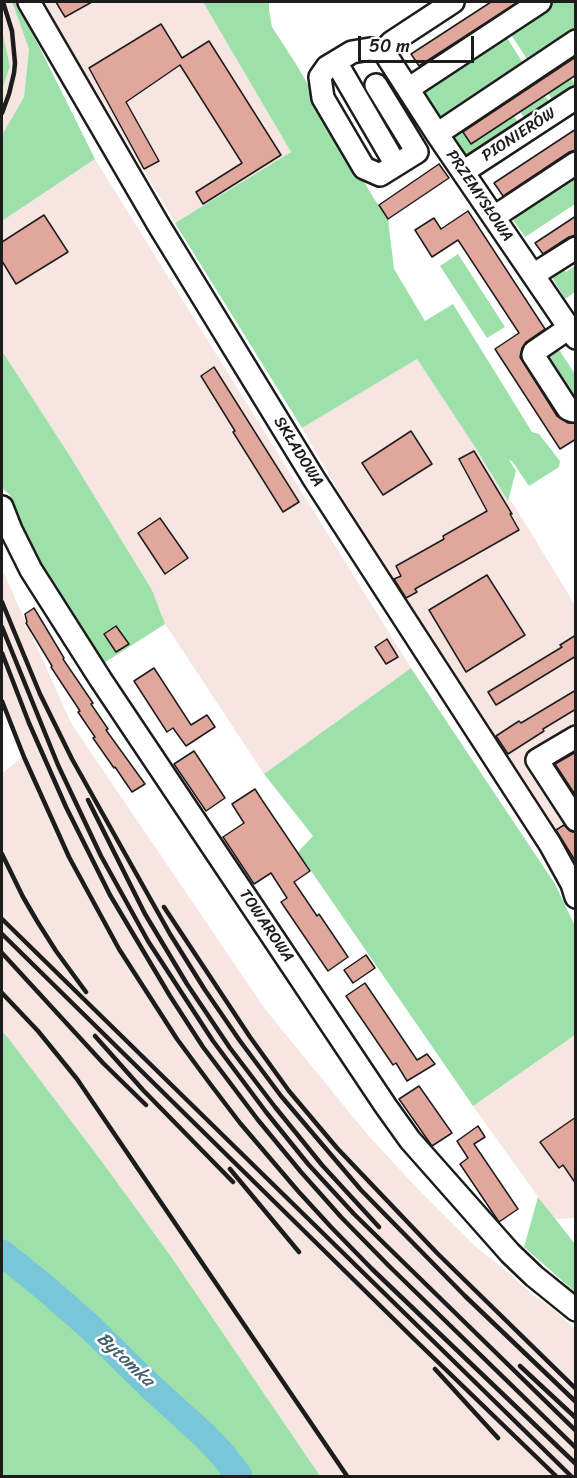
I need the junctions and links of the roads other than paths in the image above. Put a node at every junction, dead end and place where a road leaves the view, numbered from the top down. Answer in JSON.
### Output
{"nodes":[{"id":1,"x":29,"y":2,"type":"edge"},
{"id":2,"x":453,"y":2,"type":"edge"},
{"id":3,"x":540,"y":2,"type":"edge"},
{"id":4,"x":576,"y":41,"type":"edge"},
{"id":5,"x":387,"y":52,"type":"junction"},
{"id":6,"x":336,"y":62,"type":"junction"},
{"id":7,"x":376,"y":85,"type":"dead end"},
{"id":8,"x":408,"y":89,"type":"junction"},
{"id":9,"x":576,"y":98,"type":"edge"},
{"id":10,"x":437,"y":134,"type":"junction"},
{"id":11,"x":576,"y":163,"type":"edge"},
{"id":12,"x":396,"y":165,"type":"junction"},
{"id":13,"x":463,"y":172,"type":"junction"},
{"id":14,"x":494,"y":217,"type":"junction"},
{"id":15,"x":576,"y":248,"type":"edge"},
{"id":16,"x":533,"y":275,"type":"junction"},
{"id":17,"x":572,"y":333,"type":"edge"},
{"id":18,"x":576,"y":410,"type":"edge"},
{"id":19,"x":2,"y":507,"type":"edge"},
{"id":20,"x":576,"y":736,"type":"edge"},
{"id":21,"x":576,"y":820,"type":"edge"},
{"id":22,"x":576,"y":897,"type":"edge"},
{"id":23,"x":576,"y":1310,"type":"edge"}],
"edges":[{"from":1,"to":22,"type":"street","name":"SKŁADOWA"},
{"from":2,"to":5,"type":"street"},
{"from":3,"to":8,"type":"street"},
{"from":4,"to":10,"type":"street"},
{"from":5,"to":6,"type":"street"},
{"from":5,"to":8,"type":"street","name":"PRZEMYSŁOWA"},
{"from":6,"to":12,"type":"street"},
{"from":6,"to":12,"type":"street"},
{"from":7,"to":12,"type":"street"},
{"from":8,"to":10,"type":"street","name":"PRZEMYSŁOWA"},
{"from":9,"to":13,"type":"street","name":"PIONIERÓW"},
{"from":10,"to":13,"type":"street","name":"PRZEMYSŁOWA"},
{"from":11,"to":14,"type":"street"},
{"from":13,"to":14,"type":"street","name":"PRZEMYSŁOWA"},
{"from":14,"to":16,"type":"street","name":"PRZEMYSŁOWA"},
{"from":15,"to":16,"type":"street"},
{"from":16,"to":17,"type":"street","name":"PRZEMYSŁOWA"},
{"from":17,"to":18,"type":"street"},
{"from":19,"to":23,"type":"street","name":"TOWAROWA"},
{"from":20,"to":21,"type":"street"}]}
